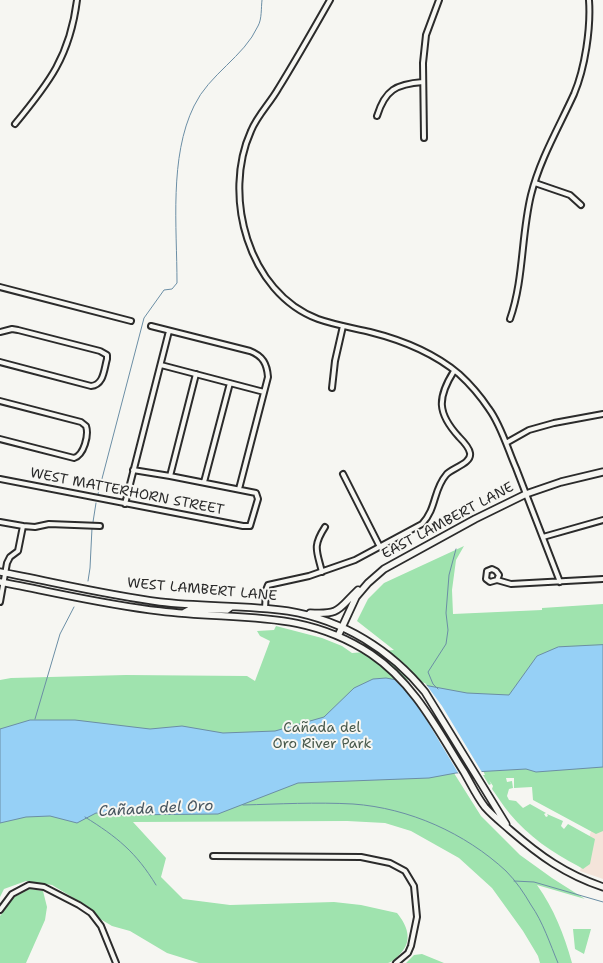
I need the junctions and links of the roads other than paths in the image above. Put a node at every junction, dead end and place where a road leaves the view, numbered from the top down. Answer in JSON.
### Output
{"nodes":[{"id":1,"x":77,"y":0,"type":"edge"},
{"id":2,"x":330,"y":0,"type":"edge"},
{"id":3,"x":438,"y":0,"type":"edge"},
{"id":4,"x":589,"y":0,"type":"edge"},
{"id":5,"x":423,"y":82,"type":"junction"},
{"id":6,"x":377,"y":116,"type":"dead end"},
{"id":7,"x":15,"y":124,"type":"dead end"},
{"id":8,"x":424,"y":138,"type":"dead end"},
{"id":9,"x":535,"y":183,"type":"junction"},
{"id":10,"x":581,"y":205,"type":"dead end"},
{"id":11,"x":0,"y":287,"type":"edge"},
{"id":12,"x":510,"y":319,"type":"dead end"},
{"id":13,"x":131,"y":321,"type":"dead end"},
{"id":14,"x":151,"y":326,"type":"dead end"},
{"id":15,"x":343,"y":326,"type":"junction"},
{"id":16,"x":169,"y":331,"type":"junction"},
{"id":17,"x":0,"y":332,"type":"edge"},
{"id":18,"x":0,"y":362,"type":"edge"},
{"id":19,"x":161,"y":365,"type":"junction"},
{"id":20,"x":454,"y":371,"type":"junction"},
{"id":21,"x":196,"y":374,"type":"junction"},
{"id":22,"x":230,"y":383,"type":"junction"},
{"id":23,"x":332,"y":388,"type":"dead end"},
{"id":24,"x":264,"y":392,"type":"junction"},
{"id":25,"x":0,"y":401,"type":"edge"},
{"id":26,"x":603,"y":414,"type":"edge"},
{"id":27,"x":0,"y":439,"type":"edge"},
{"id":28,"x":506,"y":443,"type":"junction"},
{"id":29,"x":133,"y":470,"type":"junction"},
{"id":30,"x":603,"y":472,"type":"edge"},
{"id":31,"x":342,"y":474,"type":"dead end"},
{"id":32,"x":170,"y":476,"type":"junction"},
{"id":33,"x":0,"y":478,"type":"edge"},
{"id":34,"x":204,"y":482,"type":"junction"},
{"id":35,"x":239,"y":489,"type":"junction"},
{"id":36,"x":526,"y":494,"type":"junction"},
{"id":37,"x":125,"y":504,"type":"junction"},
{"id":38,"x":603,"y":520,"type":"edge"},
{"id":39,"x":0,"y":522,"type":"edge"},
{"id":40,"x":23,"y":526,"type":"junction"},
{"id":41,"x":100,"y":526,"type":"dead end"},
{"id":42,"x":325,"y":527,"type":"dead end"},
{"id":43,"x":543,"y":537,"type":"junction"},
{"id":44,"x":380,"y":547,"type":"junction"},
{"id":45,"x":3,"y":572,"type":"edge"},
{"id":46,"x":322,"y":572,"type":"junction"},
{"id":47,"x":603,"y":579,"type":"edge"},
{"id":48,"x":497,"y":580,"type":"dead end"},
{"id":49,"x":2,"y":582,"type":"edge"},
{"id":50,"x":560,"y":582,"type":"junction"},
{"id":51,"x":368,"y":583,"type":"junction"},
{"id":52,"x":0,"y":602,"type":"edge"},
{"id":53,"x":232,"y":607,"type":"junction"},
{"id":54,"x":265,"y":609,"type":"junction"},
{"id":55,"x":290,"y":611,"type":"junction"},
{"id":56,"x":183,"y":613,"type":"junction"},
{"id":57,"x":342,"y":627,"type":"junction"},
{"id":58,"x":341,"y":637,"type":"junction"},
{"id":59,"x":512,"y":831,"type":"junction"},
{"id":60,"x":213,"y":856,"type":"dead end"},
{"id":61,"x":603,"y":887,"type":"edge"},
{"id":62,"x":0,"y":910,"type":"edge"},
{"id":63,"x":116,"y":963,"type":"edge"},
{"id":64,"x":396,"y":963,"type":"edge"}],
"edges":[{"from":1,"to":7,"type":"street"},
{"from":2,"to":15,"type":"street"},
{"from":3,"to":5,"type":"street"},
{"from":4,"to":9,"type":"street"},
{"from":5,"to":6,"type":"street"},
{"from":5,"to":8,"type":"street"},
{"from":9,"to":10,"type":"street"},
{"from":9,"to":12,"type":"street"},
{"from":11,"to":13,"type":"street"},
{"from":14,"to":16,"type":"street"},
{"from":15,"to":20,"type":"street"},
{"from":15,"to":23,"type":"street"},
{"from":16,"to":19,"type":"street"},
{"from":16,"to":24,"type":"street"},
{"from":17,"to":18,"type":"street"},
{"from":19,"to":21,"type":"street"},
{"from":19,"to":29,"type":"street"},
{"from":20,"to":28,"type":"street"},
{"from":20,"to":44,"type":"street"},
{"from":21,"to":22,"type":"street"},
{"from":21,"to":32,"type":"street"},
{"from":22,"to":24,"type":"street"},
{"from":22,"to":34,"type":"street"},
{"from":24,"to":35,"type":"street"},
{"from":25,"to":27,"type":"street"},
{"from":26,"to":28,"type":"street"},
{"from":28,"to":36,"type":"street"},
{"from":29,"to":32,"type":"street"},
{"from":29,"to":37,"type":"street"},
{"from":30,"to":36,"type":"main road","name":"EAST LAMBERT LANE"},
{"from":31,"to":44,"type":"street"},
{"from":32,"to":34,"type":"street"},
{"from":33,"to":37,"type":"street","name":"WEST MATTERHORN STREET"},
{"from":34,"to":35,"type":"street"},
{"from":35,"to":37,"type":"street","name":"WEST MATTERHORN STREET"},
{"from":36,"to":43,"type":"street"},
{"from":36,"to":51,"type":"main road","name":"EAST LAMBERT LANE"},
{"from":38,"to":43,"type":"street"},
{"from":39,"to":40,"type":"street"},
{"from":40,"to":41,"type":"street"},
{"from":40,"to":45,"type":"street"},
{"from":42,"to":46,"type":"street"},
{"from":43,"to":50,"type":"street"},
{"from":44,"to":46,"type":"street"},
{"from":45,"to":49,"type":"street"},
{"from":45,"to":53,"type":"main road","name":"WEST LAMBERT LANE"},
{"from":46,"to":54,"type":"street"},
{"from":47,"to":50,"type":"street"},
{"from":48,"to":50,"type":"street"},
{"from":49,"to":52,"type":"street"},
{"from":49,"to":56,"type":"main road","name":"WEST LAMBERT LANE"},
{"from":51,"to":55,"type":"main road"},
{"from":51,"to":57,"type":"main road","name":"EAST LAMBERT LANE"},
{"from":53,"to":54,"type":"main road","name":"WEST LAMBERT LANE"},
{"from":53,"to":56,"type":"main road"},
{"from":54,"to":55,"type":"main road","name":"WEST LAMBERT LANE"},
{"from":55,"to":57,"type":"main road","name":"WEST LAMBERT LANE"},
{"from":56,"to":58,"type":"main road","name":"WEST LAMBERT LANE"},
{"from":57,"to":58,"type":"main road","name":"EAST LAMBERT LANE"},
{"from":57,"to":59,"type":"main road","name":"WEST LAMBERT LANE"},
{"from":58,"to":59,"type":"main road","name":"WEST LAMBERT LANE"},
{"from":59,"to":61,"type":"main road"},
{"from":60,"to":64,"type":"street"},
{"from":62,"to":63,"type":"street"}]}
